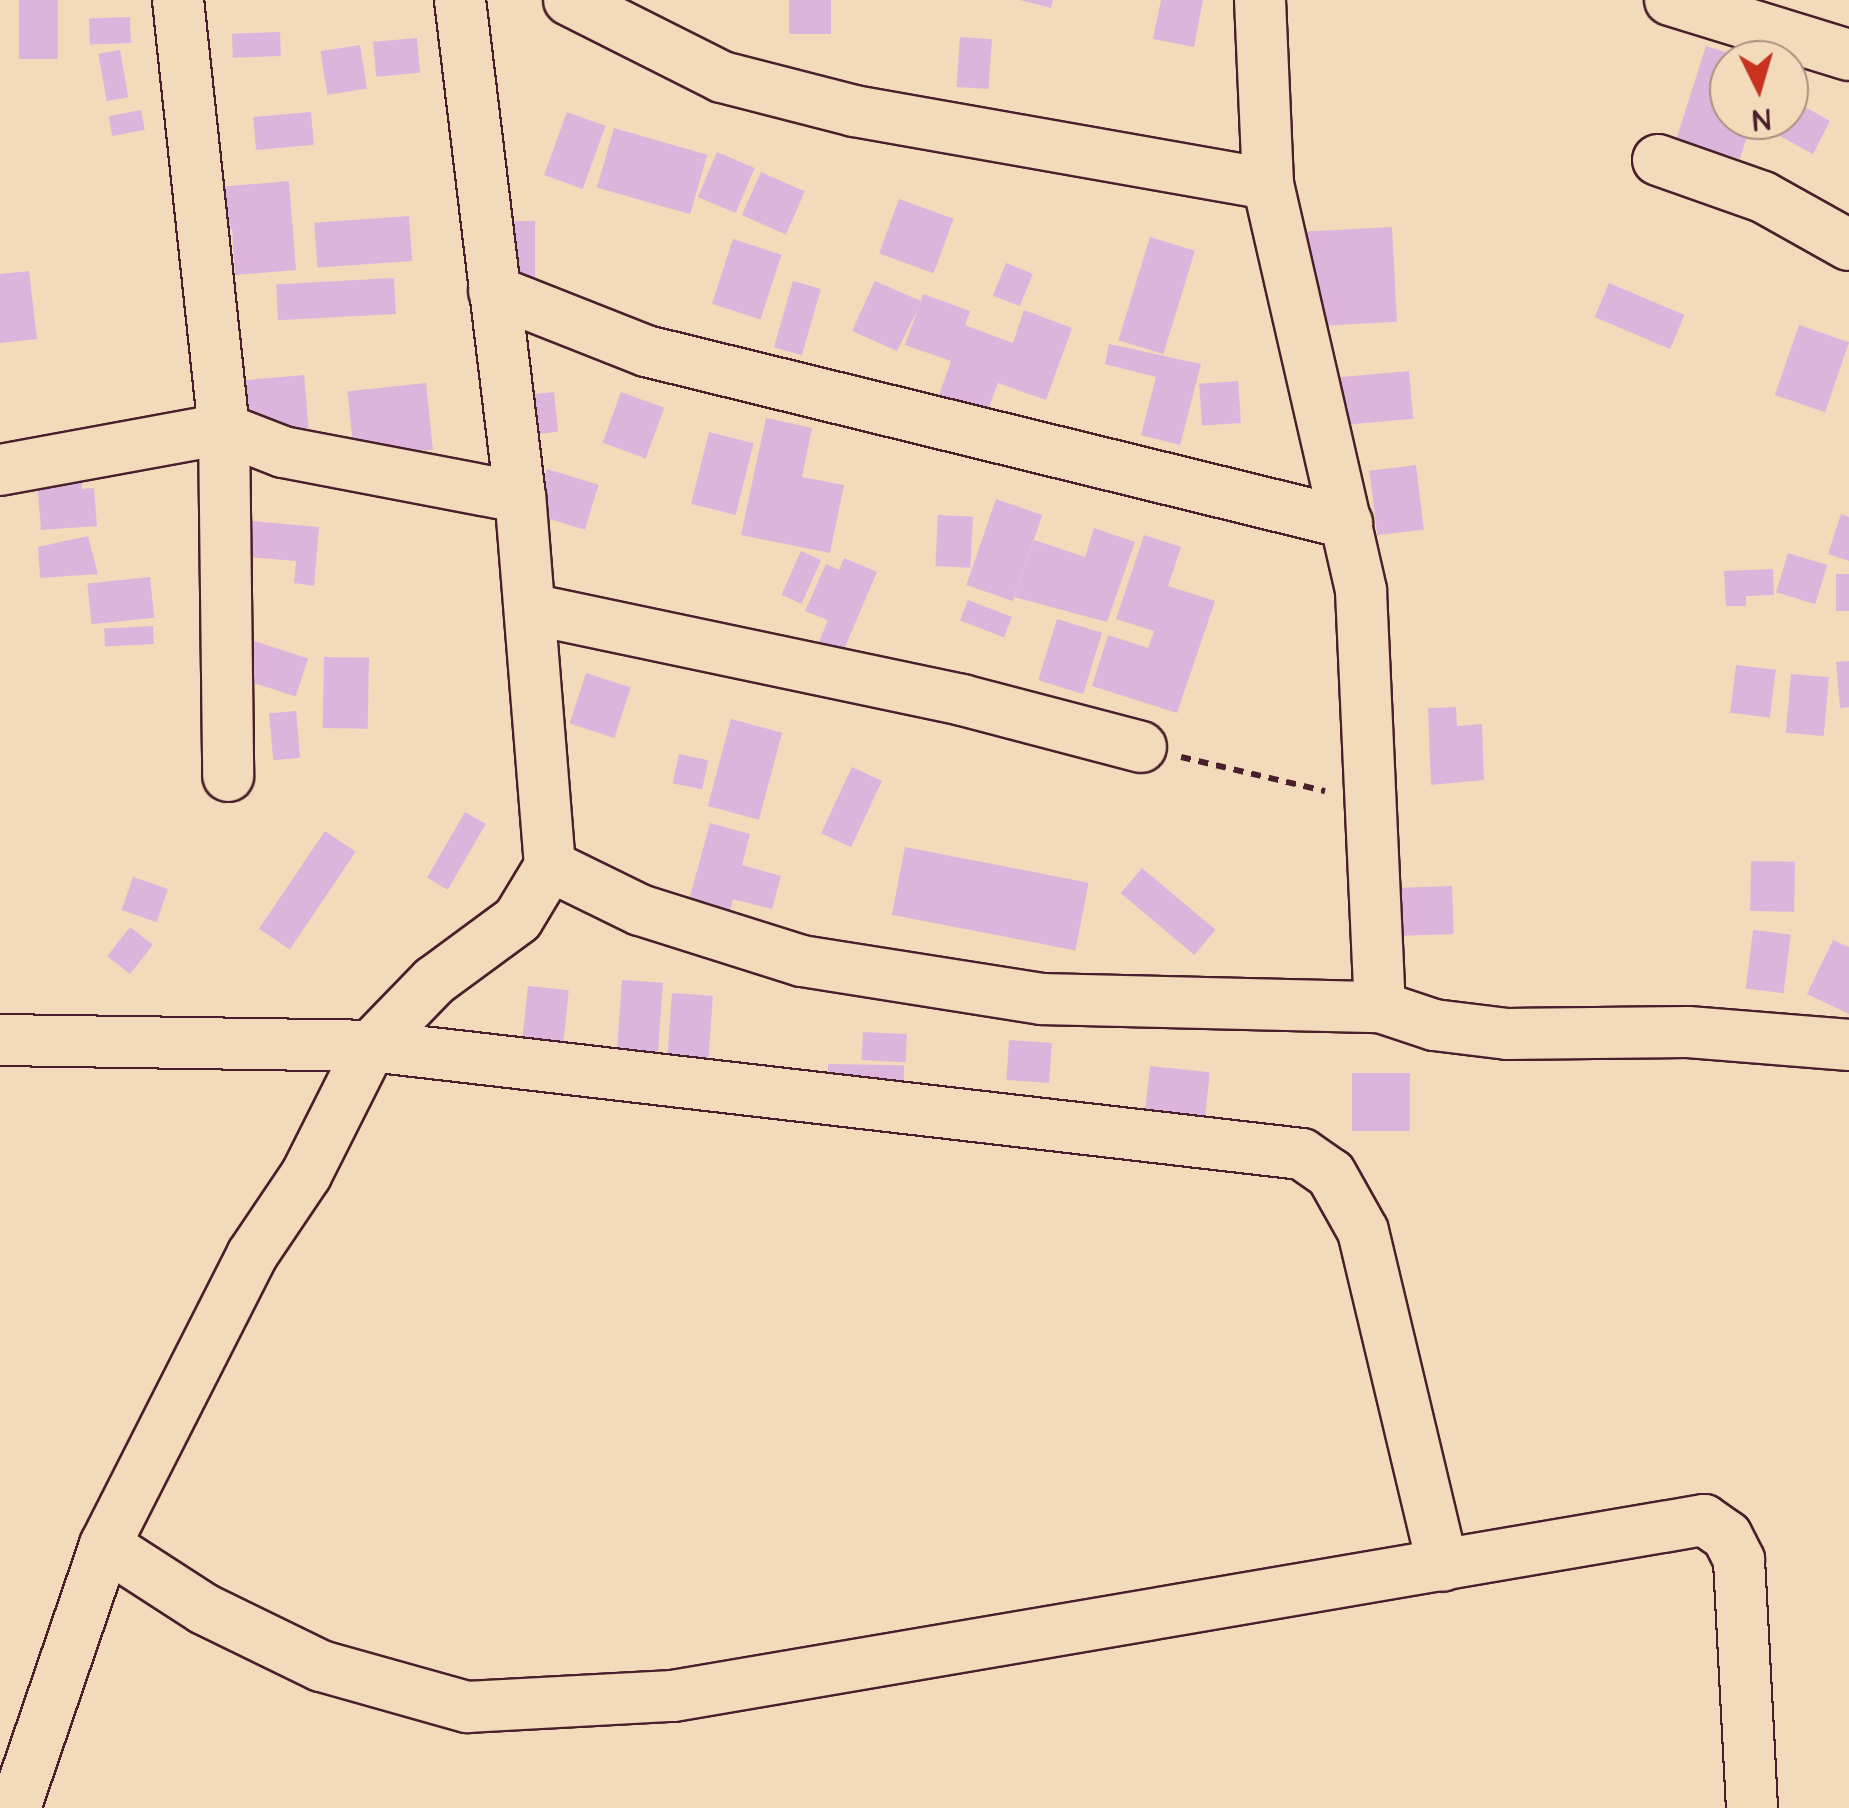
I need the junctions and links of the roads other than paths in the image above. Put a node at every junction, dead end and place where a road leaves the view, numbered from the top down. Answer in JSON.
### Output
{"nodes":[{"id":1,"x":178,"y":0,"type":"edge"},
{"id":2,"x":460,"y":0,"type":"edge"},
{"id":3,"x":570,"y":0,"type":"edge"},
{"id":4,"x":1260,"y":0,"type":"edge"},
{"id":5,"x":1670,"y":0,"type":"edge"},
{"id":6,"x":1849,"y":55,"type":"edge"},
{"id":7,"x":1658,"y":160,"type":"dead end"},
{"id":8,"x":1268,"y":184,"type":"junction"},
{"id":9,"x":1849,"y":244,"type":"edge"},
{"id":10,"x":494,"y":291,"type":"junction"},
{"id":11,"x":224,"y":429,"type":"junction"},
{"id":12,"x":0,"y":470,"type":"edge"},
{"id":13,"x":520,"y":497,"type":"junction"},
{"id":14,"x":1347,"y":523,"type":"junction"},
{"id":15,"x":530,"y":610,"type":"junction"},
{"id":16,"x":1141,"y":747,"type":"road end"},
{"id":17,"x":228,"y":776,"type":"dead end"},
{"id":18,"x":550,"y":866,"type":"junction"},
{"id":19,"x":1380,"y":1008,"type":"junction"},
{"id":20,"x":0,"y":1040,"type":"edge"},
{"id":21,"x":1849,"y":1045,"type":"edge"},
{"id":22,"x":371,"y":1046,"type":"junction"},
{"id":23,"x":105,"y":1545,"type":"junction"},
{"id":24,"x":1443,"y":1566,"type":"junction"},
{"id":25,"x":15,"y":1808,"type":"edge"},
{"id":26,"x":1752,"y":1808,"type":"edge"}],
"edges":[{"from":1,"to":11,"type":"street"},
{"from":2,"to":10,"type":"street"},
{"from":3,"to":8,"type":"street"},
{"from":4,"to":8,"type":"street"},
{"from":5,"to":6,"type":"street"},
{"from":7,"to":9,"type":"street"},
{"from":8,"to":14,"type":"street"},
{"from":10,"to":13,"type":"street"},
{"from":10,"to":14,"type":"street"},
{"from":11,"to":12,"type":"street"},
{"from":11,"to":13,"type":"street"},
{"from":11,"to":17,"type":"street"},
{"from":13,"to":15,"type":"street"},
{"from":14,"to":19,"type":"street"},
{"from":15,"to":16,"type":"street"},
{"from":15,"to":18,"type":"street"},
{"from":18,"to":19,"type":"street"},
{"from":18,"to":22,"type":"street"},
{"from":19,"to":21,"type":"street"},
{"from":20,"to":22,"type":"street"},
{"from":22,"to":23,"type":"street"},
{"from":22,"to":24,"type":"street"},
{"from":23,"to":24,"type":"street"},
{"from":23,"to":25,"type":"street"},
{"from":24,"to":26,"type":"street"}]}
